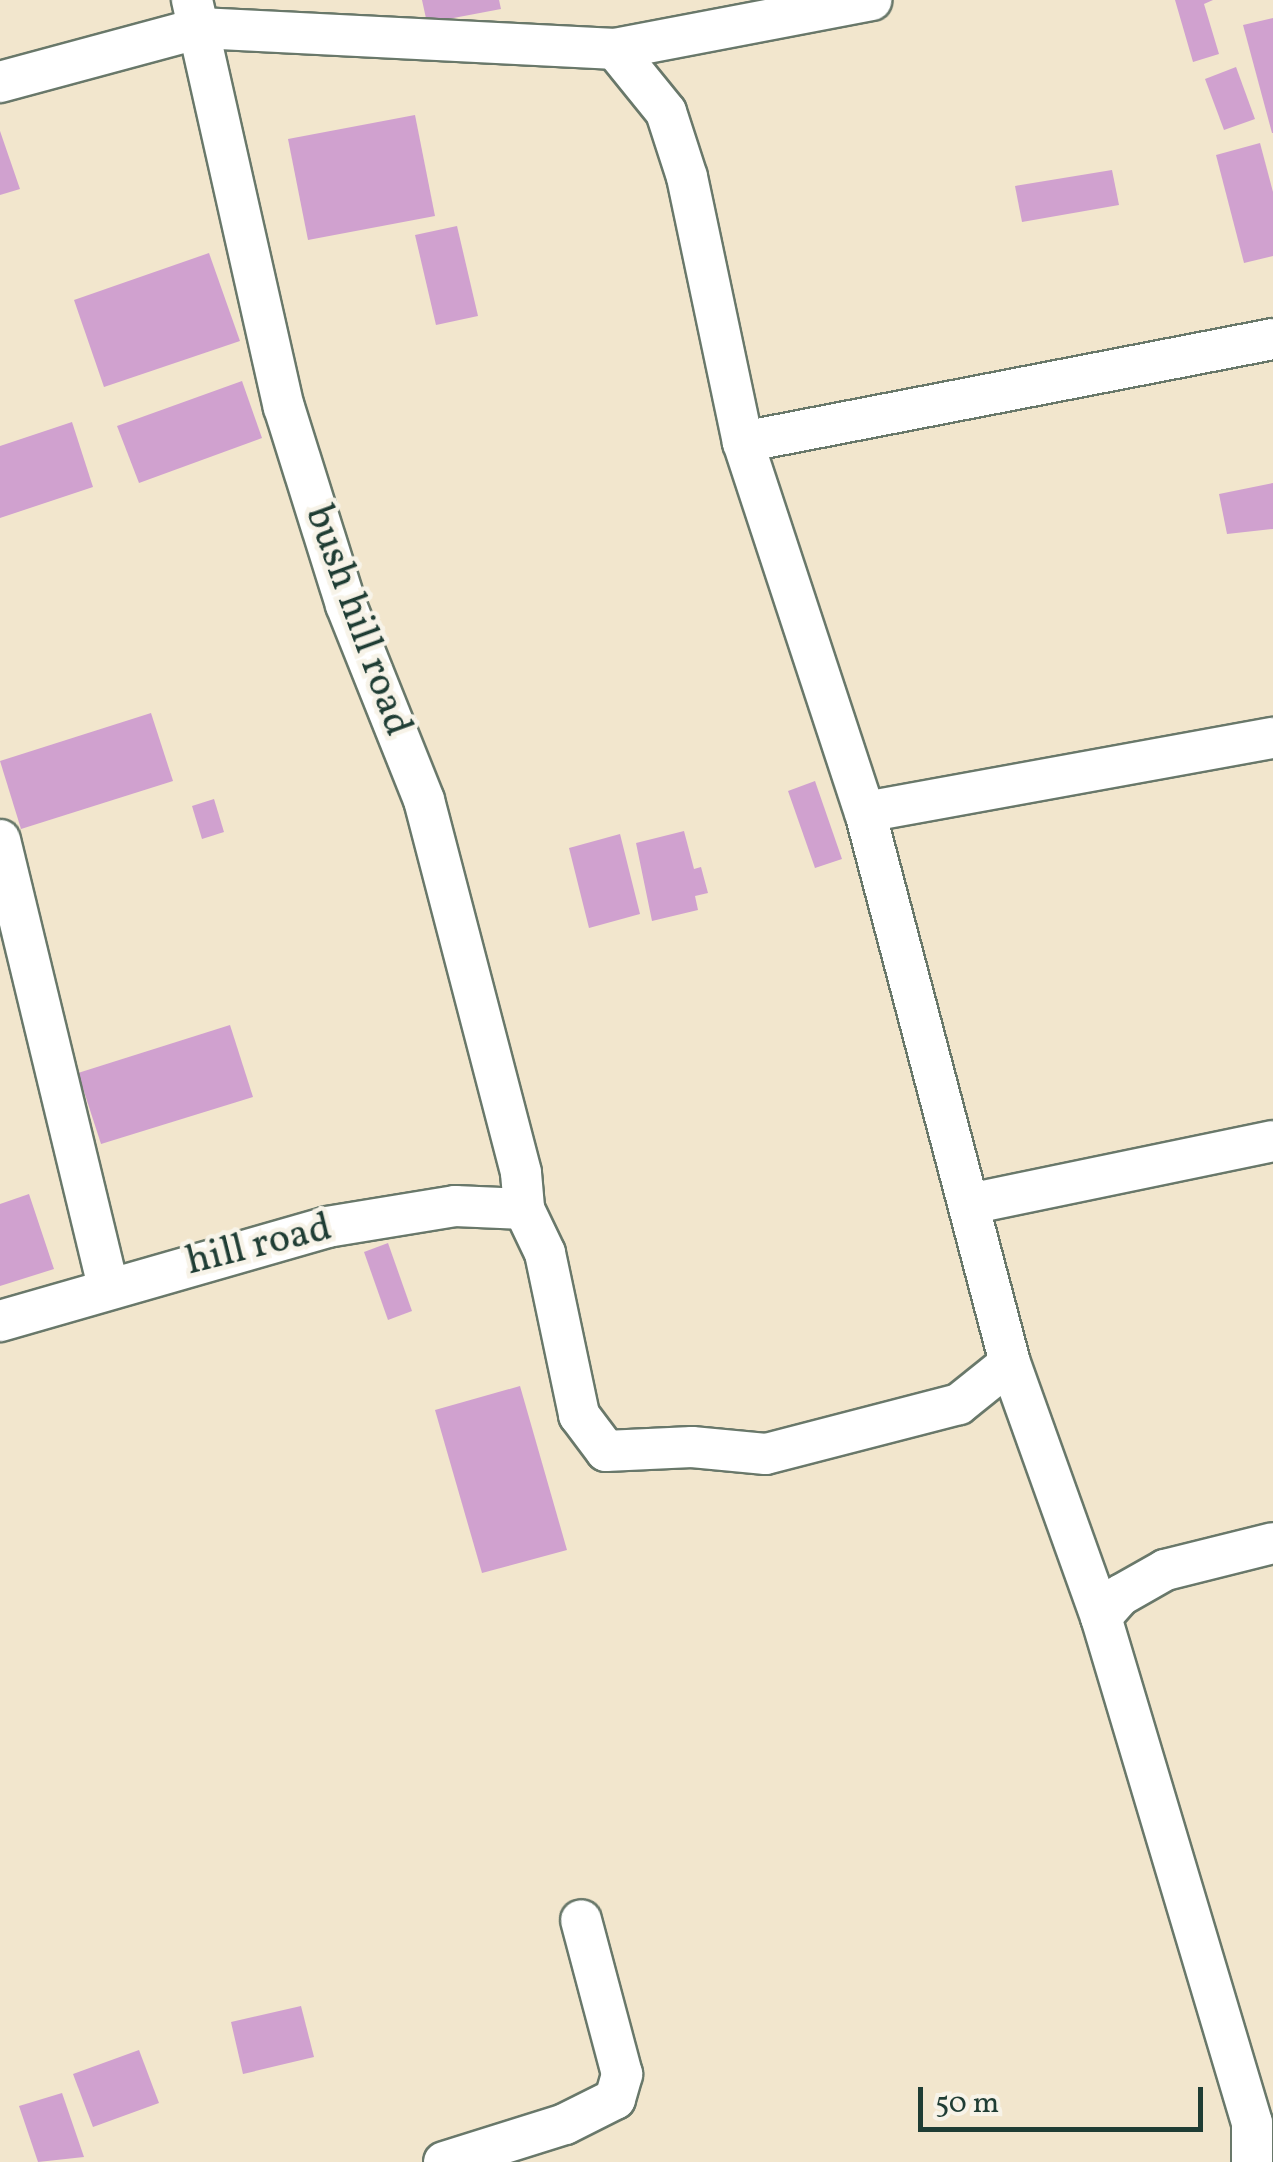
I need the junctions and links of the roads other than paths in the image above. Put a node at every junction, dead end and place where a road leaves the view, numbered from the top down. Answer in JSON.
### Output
{"nodes":[{"id":1,"x":871,"y":0,"type":"edge"},
{"id":2,"x":196,"y":14,"type":"edge"},
{"id":3,"x":615,"y":49,"type":"junction"},
{"id":4,"x":0,"y":82,"type":"edge"},
{"id":5,"x":1273,"y":338,"type":"edge"},
{"id":6,"x":742,"y":442,"type":"junction"},
{"id":7,"x":1273,"y":738,"type":"edge"},
{"id":8,"x":865,"y":812,"type":"junction"},
{"id":9,"x":0,"y":840,"type":"edge"},
{"id":10,"x":1273,"y":1141,"type":"edge"},
{"id":11,"x":969,"y":1204,"type":"junction"},
{"id":12,"x":524,"y":1210,"type":"junction"},
{"id":13,"x":108,"y":1286,"type":"junction"},
{"id":14,"x":0,"y":1320,"type":"edge"},
{"id":15,"x":1010,"y":1363,"type":"junction"},
{"id":16,"x":1273,"y":1543,"type":"edge"},
{"id":17,"x":1102,"y":1617,"type":"junction"},
{"id":18,"x":580,"y":1920,"type":"dead end"},
{"id":19,"x":444,"y":2162,"type":"edge"},
{"id":20,"x":1252,"y":2162,"type":"edge"}],
"edges":[{"from":1,"to":3,"type":"street"},
{"from":2,"to":3,"type":"street"},
{"from":2,"to":4,"type":"street"},
{"from":2,"to":12,"type":"street","name":"bush hill road"},
{"from":3,"to":6,"type":"street"},
{"from":5,"to":6,"type":"street"},
{"from":6,"to":8,"type":"street"},
{"from":7,"to":8,"type":"street"},
{"from":8,"to":11,"type":"street"},
{"from":9,"to":13,"type":"street"},
{"from":10,"to":11,"type":"street"},
{"from":11,"to":15,"type":"street"},
{"from":12,"to":13,"type":"street","name":"hill road"},
{"from":12,"to":15,"type":"street","name":"bush hill road"},
{"from":13,"to":14,"type":"street","name":"hill road"},
{"from":15,"to":17,"type":"street"},
{"from":16,"to":17,"type":"street"},
{"from":17,"to":20,"type":"street"},
{"from":18,"to":19,"type":"street"}]}
